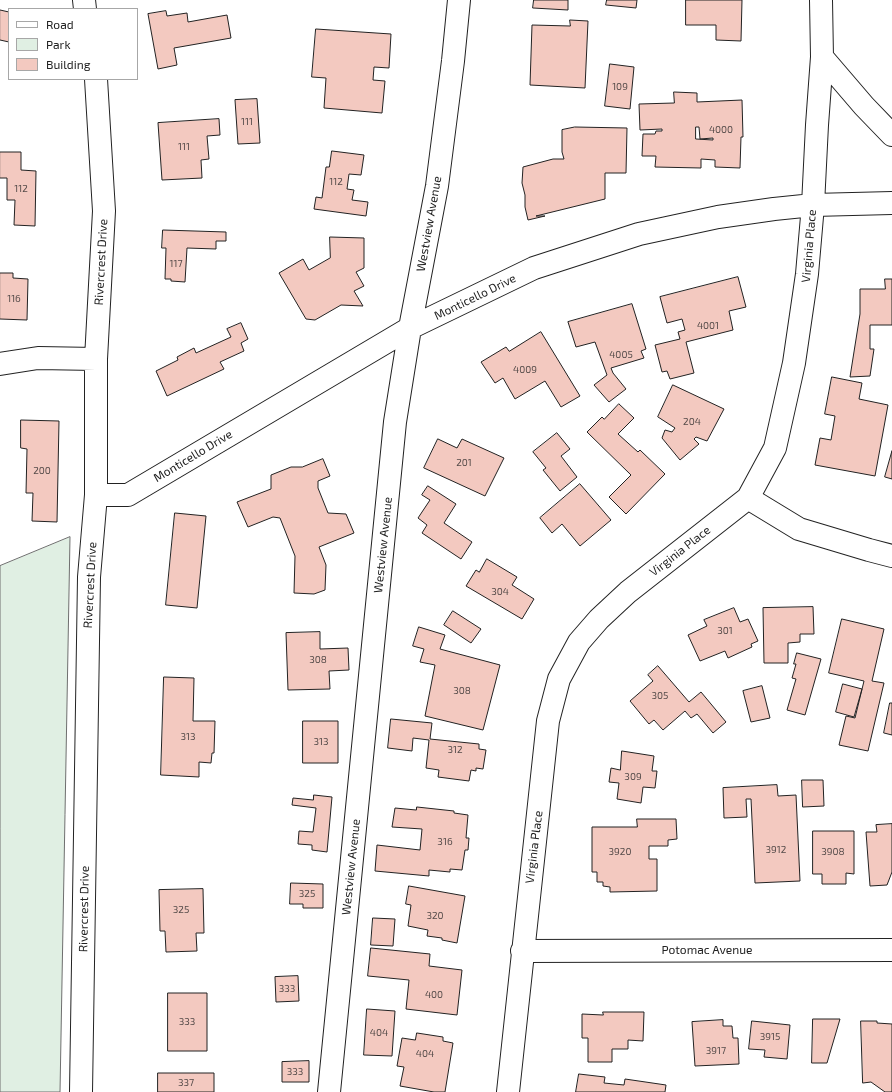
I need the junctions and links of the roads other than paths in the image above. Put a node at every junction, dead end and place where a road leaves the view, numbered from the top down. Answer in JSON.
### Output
{"nodes":[{"id":1,"x":459,"y":0,"type":"edge"},
{"id":2,"x":821,"y":0,"type":"edge"},
{"id":3,"x":822,"y":57,"type":"junction"},
{"id":4,"x":96,"y":80,"type":"edge"},
{"id":5,"x":892,"y":134,"type":"edge"},
{"id":6,"x":892,"y":203,"type":"edge"},
{"id":7,"x":813,"y":205,"type":"junction"},
{"id":8,"x":410,"y":328,"type":"junction"},
{"id":9,"x":96,"y":359,"type":"junction"},
{"id":10,"x":0,"y":364,"type":"edge"},
{"id":11,"x":96,"y":495,"type":"junction"},
{"id":12,"x":748,"y":498,"type":"junction"},
{"id":13,"x":892,"y":556,"type":"edge"},
{"id":14,"x":892,"y":950,"type":"edge"},
{"id":15,"x":522,"y":951,"type":"junction"},
{"id":16,"x":81,"y":1092,"type":"edge"},
{"id":17,"x":328,"y":1092,"type":"edge"},
{"id":18,"x":508,"y":1092,"type":"edge"}],
"edges":[{"from":1,"to":8,"type":"street","name":"Westview Avenue"},
{"from":2,"to":3,"type":"street","name":"Virginia Place"},
{"from":3,"to":5,"type":"street"},
{"from":3,"to":7,"type":"street","name":"Virginia Place"},
{"from":4,"to":9,"type":"street","name":"Rivercrest Drive"},
{"from":6,"to":7,"type":"street","name":"Monticello Drive"},
{"from":7,"to":8,"type":"street","name":"Monticello Drive"},
{"from":7,"to":12,"type":"street","name":"Virginia Place"},
{"from":8,"to":11,"type":"street","name":"Monticello Drive"},
{"from":8,"to":17,"type":"street","name":"Westview Avenue"},
{"from":9,"to":10,"type":"street"},
{"from":9,"to":11,"type":"street","name":"Rivercrest Drive"},
{"from":11,"to":16,"type":"street","name":"Rivercrest Drive"},
{"from":12,"to":13,"type":"street"},
{"from":12,"to":15,"type":"street","name":"Virginia Place"},
{"from":14,"to":15,"type":"street","name":"Potomac Avenue"},
{"from":15,"to":18,"type":"street","name":"Virginia Place"}]}
